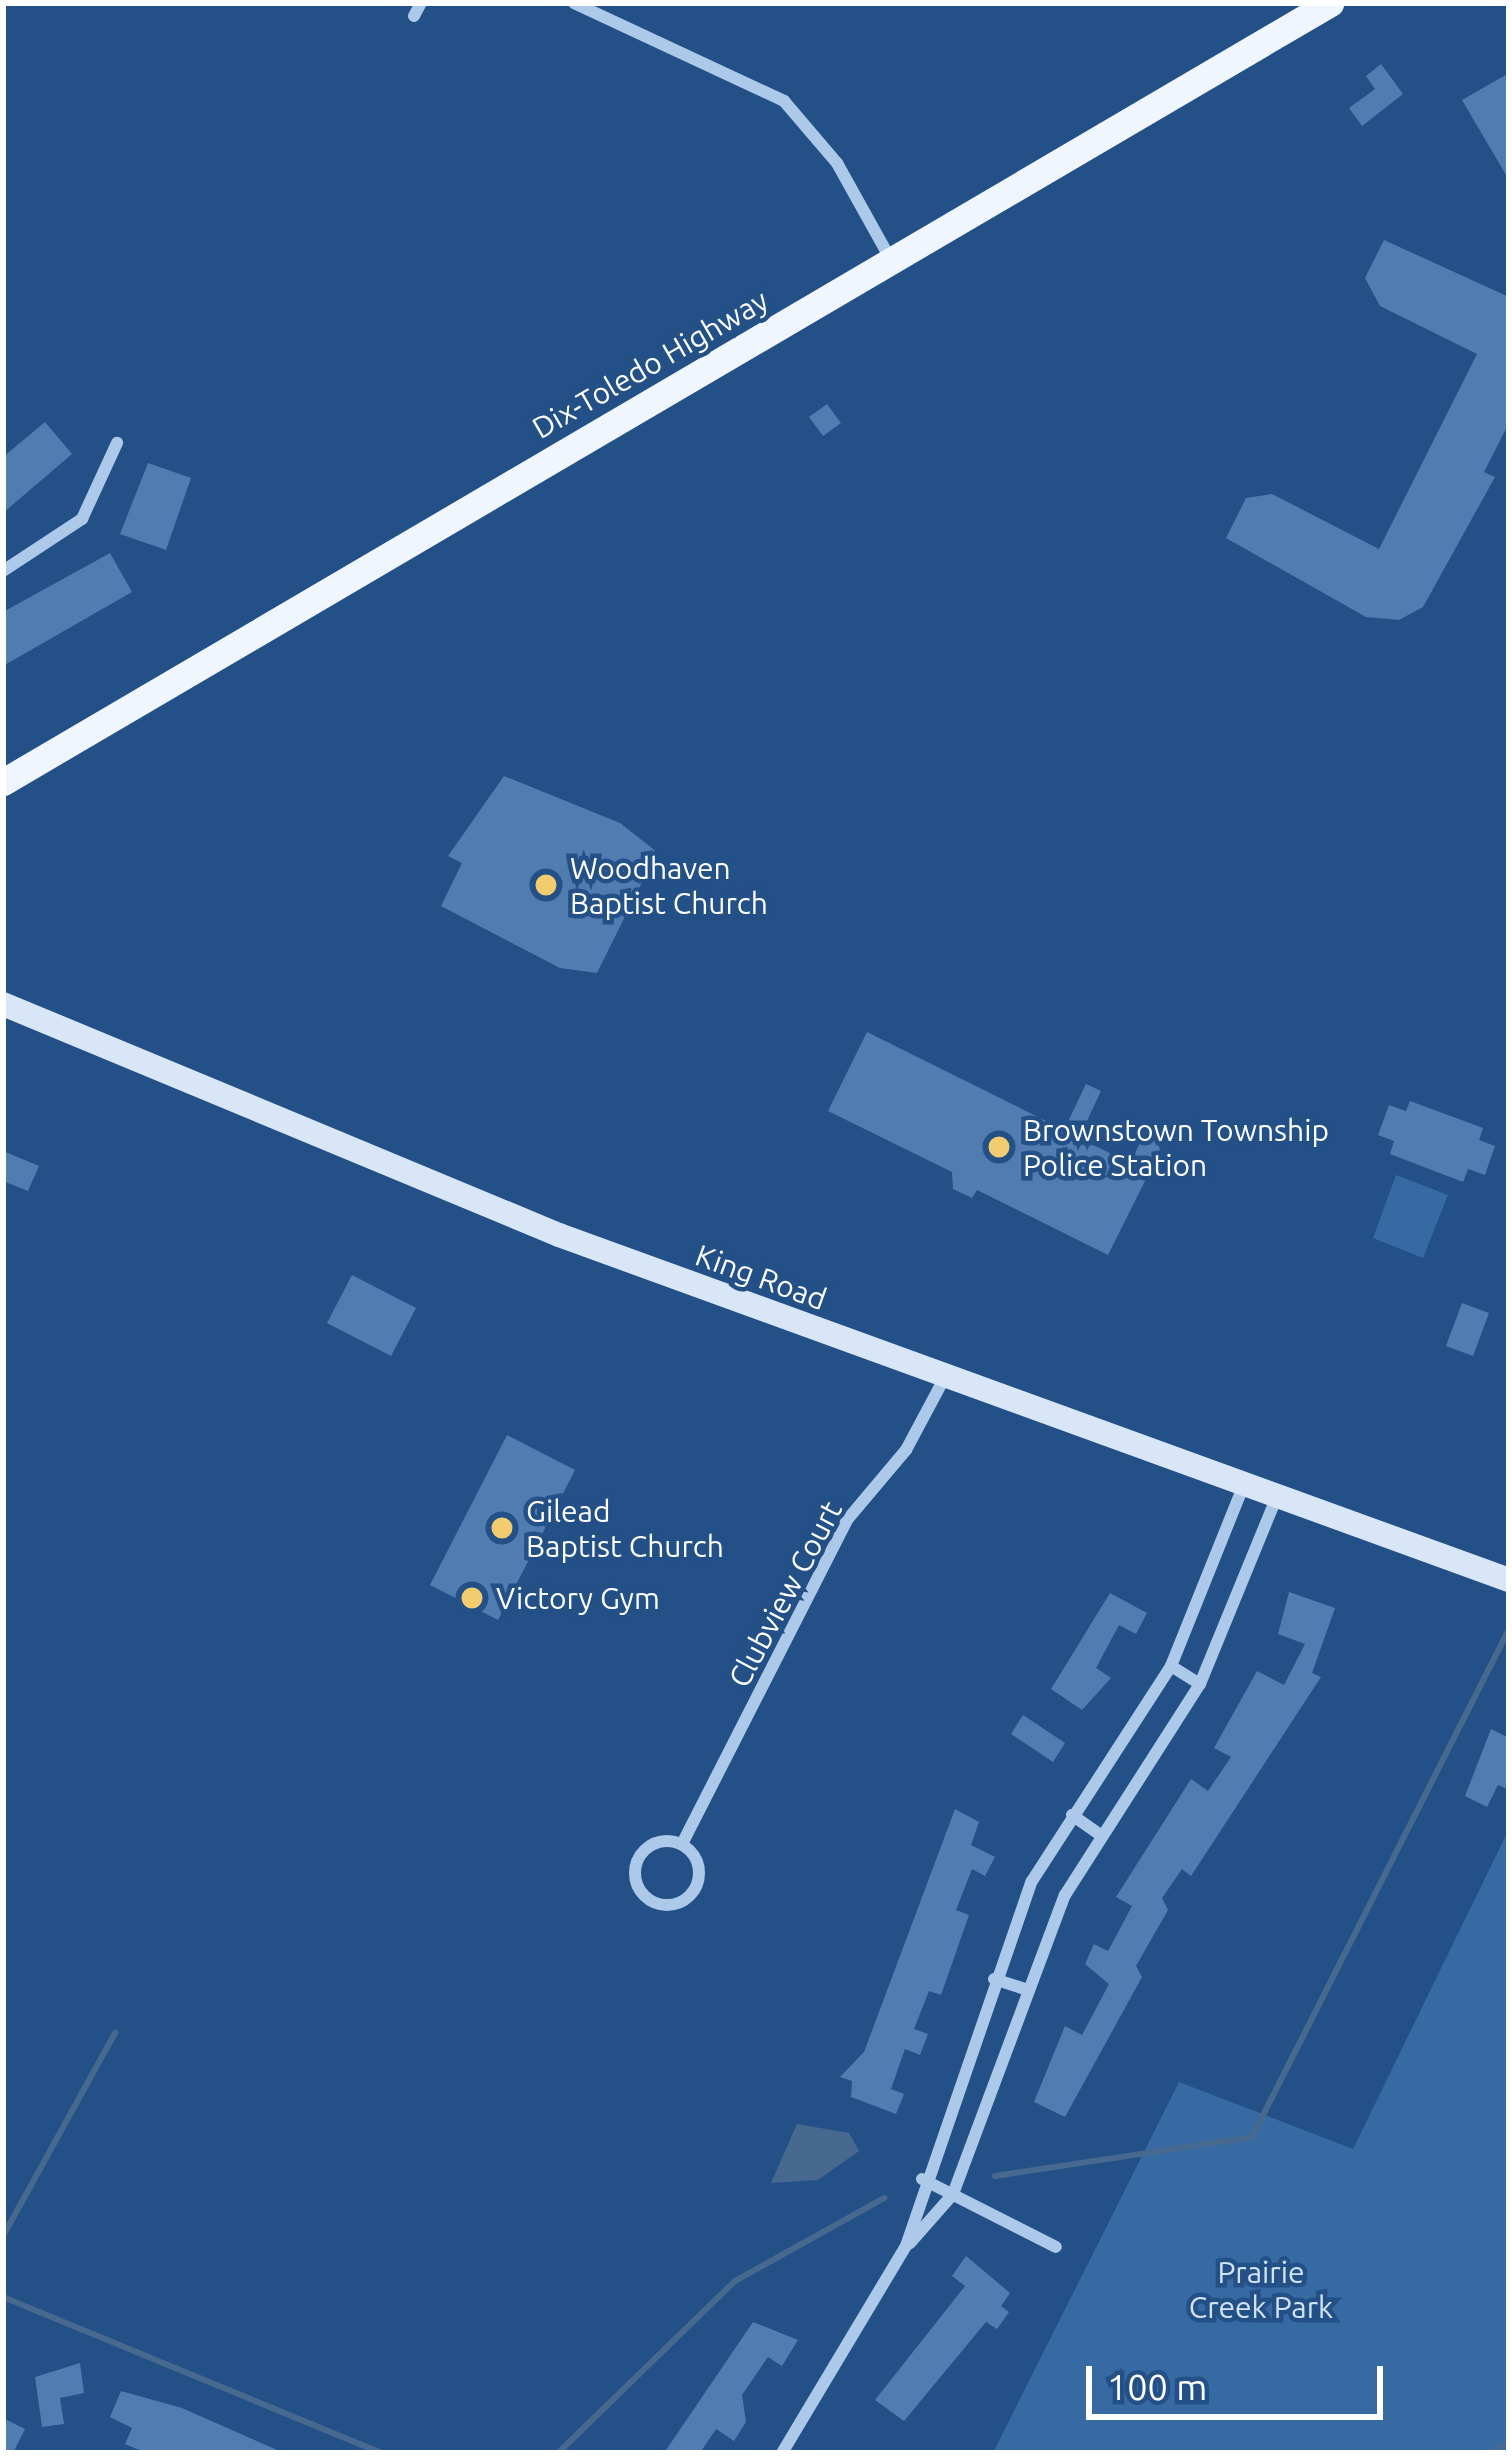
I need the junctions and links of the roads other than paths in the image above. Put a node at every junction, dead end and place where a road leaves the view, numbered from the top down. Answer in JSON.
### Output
{"nodes":[{"id":1,"x":574,"y":3,"type":"edge"},
{"id":2,"x":1330,"y":3,"type":"edge"},
{"id":3,"x":891,"y":261,"type":"junction"},
{"id":4,"x":117,"y":443,"type":"dead end"},
{"id":5,"x":3,"y":571,"type":"edge"},
{"id":6,"x":3,"y":782,"type":"edge"},
{"id":7,"x":3,"y":1004,"type":"edge"},
{"id":8,"x":945,"y":1377,"type":"junction"},
{"id":9,"x":1244,"y":1484,"type":"junction"},
{"id":10,"x":1277,"y":1496,"type":"junction"},
{"id":11,"x":1509,"y":1580,"type":"edge"},
{"id":12,"x":1171,"y":1666,"type":"junction"},
{"id":13,"x":1200,"y":1684,"type":"junction"},
{"id":14,"x":1072,"y":1815,"type":"junction"},
{"id":15,"x":1101,"y":1835,"type":"junction"},
{"id":16,"x":682,"y":1844,"type":"junction"},
{"id":17,"x":994,"y":1979,"type":"junction"},
{"id":18,"x":1027,"y":1990,"type":"junction"},
{"id":19,"x":922,"y":2179,"type":"junction"},
{"id":20,"x":953,"y":2194,"type":"junction"},
{"id":21,"x":906,"y":2246,"type":"junction"},
{"id":22,"x":1056,"y":2246,"type":"dead end"},
{"id":23,"x":782,"y":2453,"type":"edge"}],
"edges":[{"from":1,"to":3,"type":"street"},
{"from":2,"to":3,"type":"main road","name":"Dix-Toledo Highway"},
{"from":3,"to":6,"type":"main road","name":"Dix-Toledo Highway"},
{"from":4,"to":5,"type":"street"},
{"from":7,"to":8,"type":"main road","name":"King Road"},
{"from":8,"to":9,"type":"main road","name":"King Road"},
{"from":8,"to":16,"type":"street","name":"Clubview Court"},
{"from":9,"to":10,"type":"main road","name":"King Road"},
{"from":9,"to":12,"type":"street"},
{"from":10,"to":11,"type":"main road","name":"King Road"},
{"from":10,"to":13,"type":"street"},
{"from":12,"to":13,"type":"street"},
{"from":12,"to":14,"type":"street"},
{"from":13,"to":15,"type":"street"},
{"from":14,"to":15,"type":"street"},
{"from":14,"to":17,"type":"street"},
{"from":15,"to":18,"type":"street"},
{"from":16,"to":16,"type":"street"},
{"from":17,"to":18,"type":"street"},
{"from":17,"to":19,"type":"street"},
{"from":18,"to":20,"type":"street"},
{"from":19,"to":20,"type":"street"},
{"from":19,"to":21,"type":"street"},
{"from":20,"to":21,"type":"street"},
{"from":20,"to":22,"type":"street"},
{"from":21,"to":23,"type":"street"}]}
